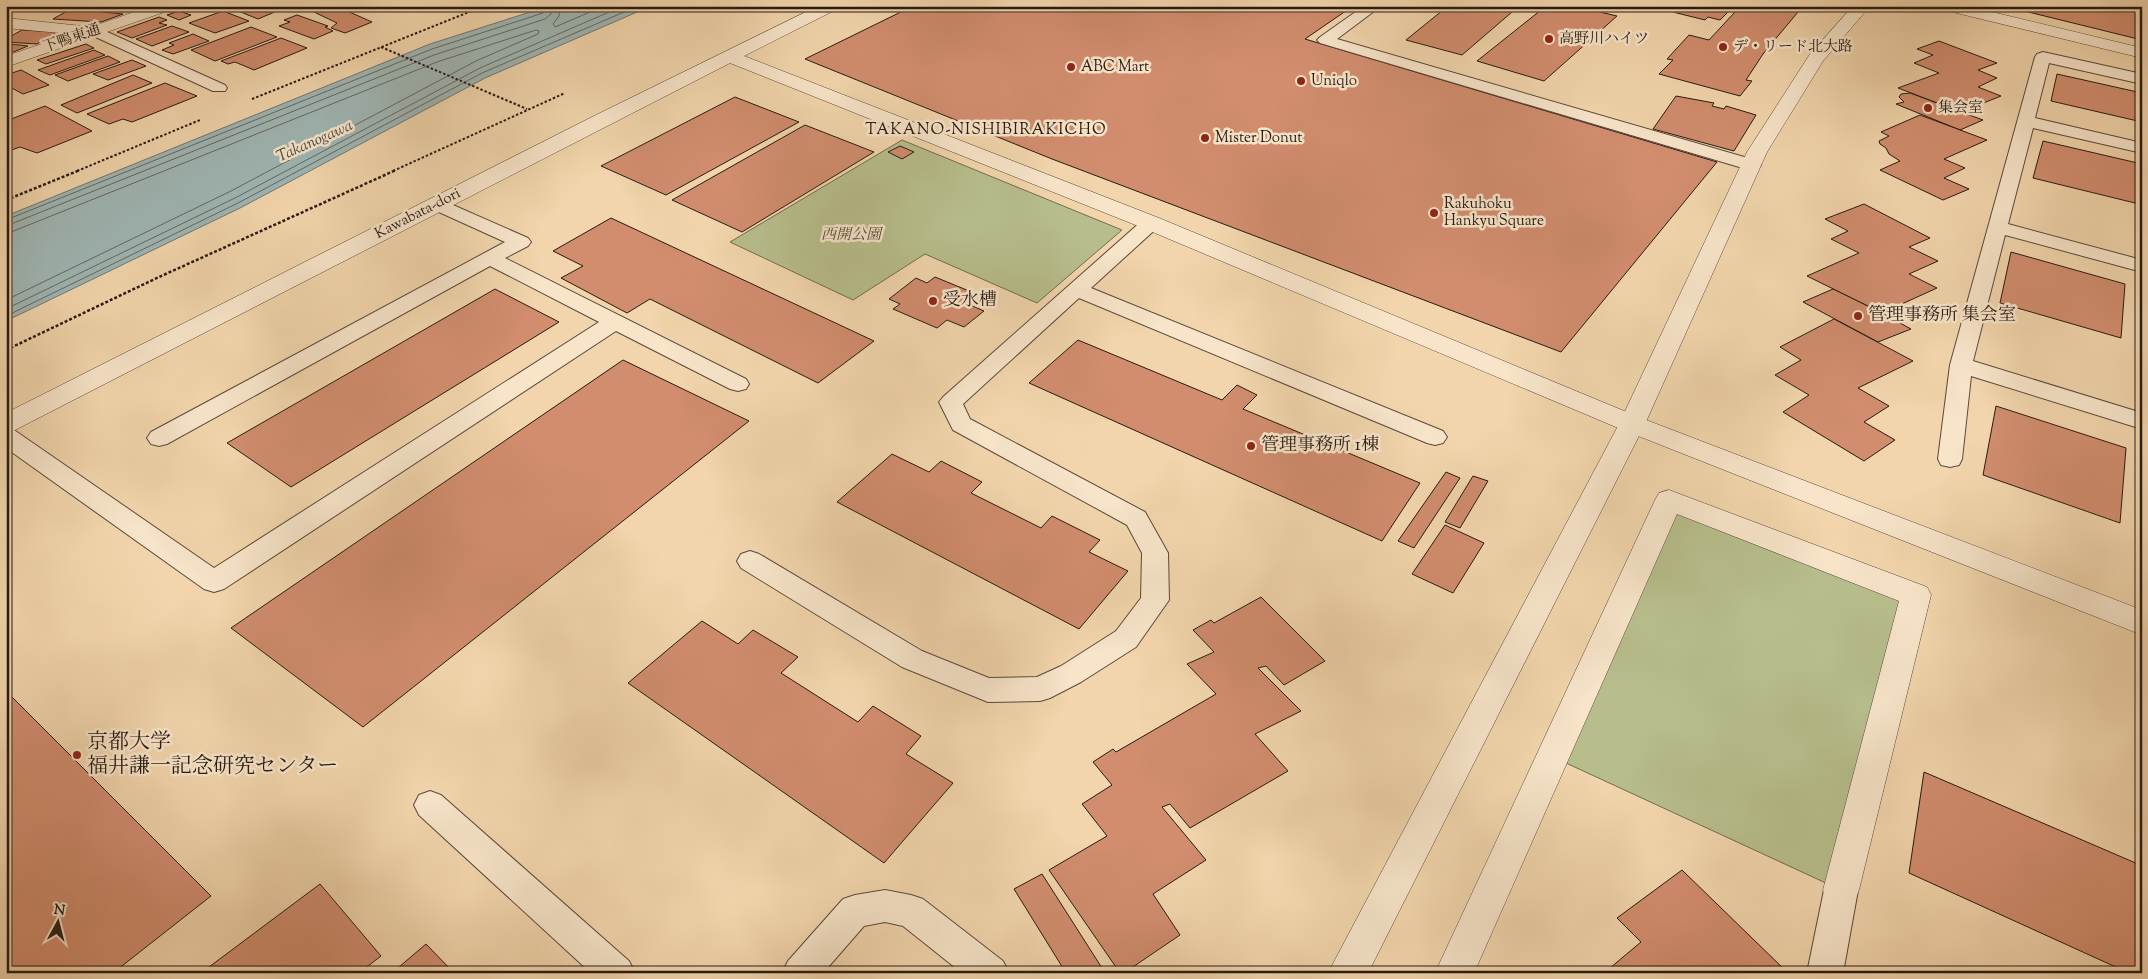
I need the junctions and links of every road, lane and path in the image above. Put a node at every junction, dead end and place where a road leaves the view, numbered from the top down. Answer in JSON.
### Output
{"nodes":[{"id":1,"x":166,"y":6,"type":"edge"},
{"id":2,"x":831,"y":6,"type":"edge"},
{"id":3,"x":1374,"y":6,"type":"edge"},
{"id":4,"x":1862,"y":6,"type":"edge"},
{"id":5,"x":1946,"y":6,"type":"edge"},
{"id":6,"x":6,"y":23,"type":"edge"},
{"id":7,"x":94,"y":31,"type":"junction"},
{"id":8,"x":380,"y":47,"type":"dead end"},
{"id":9,"x":2142,"y":53,"type":"edge"},
{"id":10,"x":731,"y":57,"type":"junction"},
{"id":11,"x":6,"y":62,"type":"edge"},
{"id":12,"x":2142,"y":79,"type":"edge"},
{"id":13,"x":219,"y":88,"type":"dead end"},
{"id":14,"x":572,"y":90,"type":"dead end"},
{"id":15,"x":528,"y":110,"type":"junction"},
{"id":16,"x":2026,"y":121,"type":"junction"},
{"id":17,"x":2142,"y":148,"type":"edge"},
{"id":18,"x":1752,"y":165,"type":"junction"},
{"id":19,"x":437,"y":204,"type":"junction"},
{"id":20,"x":1151,"y":223,"type":"junction"},
{"id":21,"x":1998,"y":227,"type":"junction"},
{"id":22,"x":490,"y":258,"type":"junction"},
{"id":23,"x":2142,"y":266,"type":"edge"},
{"id":24,"x":1075,"y":289,"type":"junction"},
{"id":25,"x":615,"y":322,"type":"junction"},
{"id":26,"x":6,"y":350,"type":"edge"},
{"id":27,"x":1961,"y":364,"type":"junction"},
{"id":28,"x":738,"y":384,"type":"dead end"},
{"id":29,"x":2142,"y":421,"type":"edge"},
{"id":30,"x":6,"y":424,"type":"edge"},
{"id":31,"x":1632,"y":424,"type":"junction"},
{"id":32,"x":6,"y":436,"type":"edge"},
{"id":33,"x":1435,"y":437,"type":"dead end"},
{"id":34,"x":159,"y":438,"type":"dead end"},
{"id":35,"x":1950,"y":459,"type":"dead end"},
{"id":36,"x":750,"y":561,"type":"dead end"},
{"id":37,"x":2142,"y":623,"type":"edge"},
{"id":38,"x":430,"y":805,"type":"dead end"},
{"id":39,"x":1840,"y":890,"type":"joint"},
{"id":40,"x":618,"y":973,"type":"edge"},
{"id":41,"x":800,"y":973,"type":"edge"},
{"id":42,"x":991,"y":973,"type":"edge"},
{"id":43,"x":1347,"y":973,"type":"edge"},
{"id":44,"x":1454,"y":973,"type":"edge"},
{"id":45,"x":1825,"y":973,"type":"edge"}],
"edges":[{"from":1,"to":7,"type":"street","name":"下鴨東通"},
{"from":2,"to":10,"type":"street","name":"Kawabata-dori"},
{"from":3,"to":18,"type":"lane"},
{"from":4,"to":18,"type":"street"},
{"from":5,"to":9,"type":"street"},
{"from":6,"to":7,"type":"street"},
{"from":7,"to":11,"type":"street","name":"下鴨東通"},
{"from":7,"to":13,"type":"lane"},
{"from":8,"to":15,"type":"path"},
{"from":10,"to":19,"type":"street","name":"Kawabata-dori"},
{"from":10,"to":20,"type":"street"},
{"from":12,"to":16,"type":"lane"},
{"from":14,"to":15,"type":"path"},
{"from":15,"to":26,"type":"path"},
{"from":16,"to":17,"type":"lane"},
{"from":16,"to":21,"type":"lane"},
{"from":18,"to":31,"type":"street"},
{"from":19,"to":22,"type":"lane"},
{"from":19,"to":30,"type":"street","name":"Kawabata-dori"},
{"from":20,"to":24,"type":"lane"},
{"from":20,"to":31,"type":"street"},
{"from":21,"to":23,"type":"lane"},
{"from":21,"to":27,"type":"lane"},
{"from":22,"to":25,"type":"lane"},
{"from":22,"to":34,"type":"lane"},
{"from":24,"to":33,"type":"lane"},
{"from":24,"to":36,"type":"lane"},
{"from":25,"to":28,"type":"lane"},
{"from":25,"to":32,"type":"lane"},
{"from":27,"to":29,"type":"lane"},
{"from":27,"to":35,"type":"lane"},
{"from":31,"to":37,"type":"street"},
{"from":31,"to":43,"type":"street"},
{"from":38,"to":40,"type":"lane"},
{"from":39,"to":44,"type":"street"},
{"from":39,"to":45,"type":"lane"},
{"from":41,"to":42,"type":"lane"}]}
